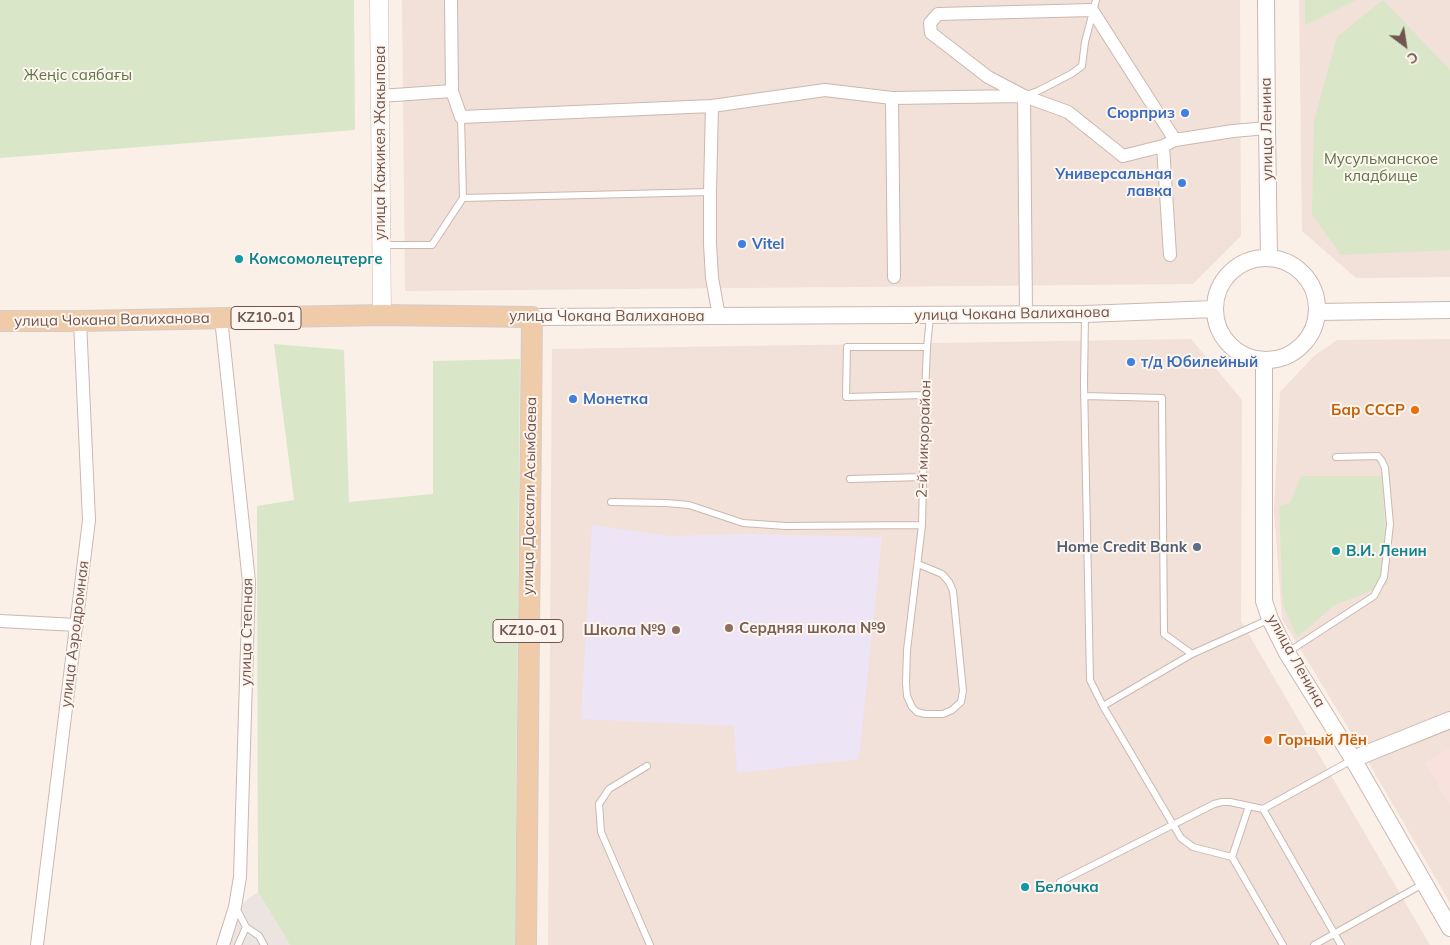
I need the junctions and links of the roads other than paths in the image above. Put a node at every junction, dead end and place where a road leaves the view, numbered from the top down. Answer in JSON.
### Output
{"nodes":[{"id":1,"x":379,"y":0,"type":"edge"},
{"id":2,"x":451,"y":0,"type":"edge"},
{"id":3,"x":1266,"y":0,"type":"edge"},
{"id":4,"x":1094,"y":5,"type":"edge"},
{"id":5,"x":452,"y":92,"type":"junction"},
{"id":6,"x":380,"y":96,"type":"junction"},
{"id":7,"x":1024,"y":96,"type":"junction"},
{"id":8,"x":892,"y":98,"type":"junction"},
{"id":9,"x":712,"y":106,"type":"junction"},
{"id":10,"x":462,"y":117,"type":"junction"},
{"id":11,"x":1267,"y":128,"type":"junction"},
{"id":12,"x":1175,"y":140,"type":"junction"},
{"id":13,"x":1163,"y":146,"type":"junction"},
{"id":14,"x":710,"y":192,"type":"junction"},
{"id":15,"x":463,"y":198,"type":"junction"},
{"id":16,"x":381,"y":246,"type":"junction"},
{"id":17,"x":1170,"y":255,"type":"dead end"},
{"id":18,"x":1269,"y":258,"type":"junction"},
{"id":19,"x":894,"y":277,"type":"dead end"},
{"id":20,"x":1214,"y":309,"type":"junction"},
{"id":21,"x":1450,"y":310,"type":"edge"},
{"id":22,"x":1318,"y":312,"type":"junction"},
{"id":23,"x":930,"y":314,"type":"junction"},
{"id":24,"x":1026,"y":314,"type":"junction"},
{"id":25,"x":1085,"y":314,"type":"junction"},
{"id":26,"x":382,"y":315,"type":"junction"},
{"id":27,"x":719,"y":316,"type":"junction"},
{"id":28,"x":532,"y":317,"type":"junction"},
{"id":29,"x":221,"y":318,"type":"junction"},
{"id":30,"x":0,"y":321,"type":"edge"},
{"id":31,"x":80,"y":321,"type":"junction"},
{"id":32,"x":926,"y":347,"type":"junction"},
{"id":33,"x":1264,"y":361,"type":"junction"},
{"id":34,"x":925,"y":395,"type":"junction"},
{"id":35,"x":1084,"y":396,"type":"junction"},
{"id":36,"x":1336,"y":457,"type":"dead end"},
{"id":37,"x":923,"y":477,"type":"junction"},
{"id":38,"x":850,"y":479,"type":"dead end"},
{"id":39,"x":611,"y":502,"type":"dead end"},
{"id":40,"x":922,"y":525,"type":"junction"},
{"id":41,"x":918,"y":564,"type":"junction"},
{"id":42,"x":1270,"y":619,"type":"junction"},
{"id":43,"x":0,"y":621,"type":"edge"},
{"id":44,"x":76,"y":624,"type":"junction"},
{"id":45,"x":1287,"y":653,"type":"junction"},
{"id":46,"x":1192,"y":654,"type":"junction"},
{"id":47,"x":1103,"y":706,"type":"junction"},
{"id":48,"x":1450,"y":720,"type":"edge"},
{"id":49,"x":1353,"y":759,"type":"junction"},
{"id":50,"x":647,"y":766,"type":"dead end"},
{"id":51,"x":1249,"y":806,"type":"junction"},
{"id":52,"x":1263,"y":809,"type":"junction"},
{"id":53,"x":1173,"y":826,"type":"junction"},
{"id":54,"x":1232,"y":857,"type":"junction"},
{"id":55,"x":1060,"y":882,"type":"dead end"},
{"id":56,"x":1424,"y":883,"type":"junction"},
{"id":57,"x":235,"y":907,"type":"junction"},
{"id":58,"x":246,"y":927,"type":"junction"},
{"id":59,"x":1450,"y":928,"type":"edge"},
{"id":60,"x":1335,"y":934,"type":"junction"},
{"id":61,"x":37,"y":945,"type":"edge"},
{"id":62,"x":223,"y":945,"type":"edge"},
{"id":63,"x":238,"y":945,"type":"edge"},
{"id":64,"x":264,"y":945,"type":"edge"},
{"id":65,"x":526,"y":945,"type":"edge"},
{"id":66,"x":650,"y":945,"type":"edge"},
{"id":67,"x":1283,"y":945,"type":"edge"},
{"id":68,"x":1314,"y":945,"type":"edge"},
{"id":69,"x":1341,"y":945,"type":"edge"}],
"edges":[{"from":1,"to":6,"type":"main road","name":"улица Кажикея Жакыпова"},
{"from":2,"to":5,"type":"street"},
{"from":3,"to":11,"type":"street","name":"улица Ленина"},
{"from":4,"to":7,"type":"lane"},
{"from":4,"to":7,"type":"street"},
{"from":4,"to":12,"type":"street"},
{"from":5,"to":6,"type":"street"},
{"from":5,"to":10,"type":"street"},
{"from":6,"to":16,"type":"main road","name":"улица Кажикея Жакыпова"},
{"from":7,"to":8,"type":"street"},
{"from":7,"to":13,"type":"street"},
{"from":7,"to":24,"type":"street"},
{"from":8,"to":9,"type":"street"},
{"from":8,"to":19,"type":"street"},
{"from":9,"to":10,"type":"street"},
{"from":9,"to":14,"type":"street"},
{"from":10,"to":15,"type":"lane"},
{"from":11,"to":12,"type":"street"},
{"from":11,"to":18,"type":"street","name":"улица Ленина"},
{"from":12,"to":13,"type":"street"},
{"from":13,"to":17,"type":"street"},
{"from":14,"to":15,"type":"lane"},
{"from":14,"to":27,"type":"street"},
{"from":15,"to":16,"type":"lane"},
{"from":16,"to":26,"type":"main road","name":"улица Кажикея Жакыпова"},
{"from":18,"to":20,"type":"street"},
{"from":18,"to":22,"type":"street"},
{"from":20,"to":25,"type":"street","name":"улица Чокана Валиханова"},
{"from":20,"to":33,"type":"street"},
{"from":21,"to":22,"type":"street"},
{"from":22,"to":33,"type":"street"},
{"from":23,"to":24,"type":"street","name":"улица Чокана Валиханова"},
{"from":23,"to":27,"type":"street","name":"улица Чокана Валиханова"},
{"from":23,"to":32,"type":"lane","name":"2-й микрорайон"},
{"from":24,"to":25,"type":"street","name":"улица Чокана Валиханова"},
{"from":25,"to":35,"type":"lane"},
{"from":26,"to":28,"type":"main road","name":"улица Чокана Валиханова","number":"KZ10-01"},
{"from":26,"to":29,"type":"main road","name":"улица Чокана Валиханова","number":"KZ10-01"},
{"from":27,"to":28,"type":"street","name":"улица Чокана Валиханова"},
{"from":28,"to":65,"type":"main road","name":"улица Доскали Асымбаева","number":"KZ10-01"},
{"from":29,"to":31,"type":"main road","name":"улица Чокана Валиханова","number":"KZ10-01"},
{"from":29,"to":57,"type":"street","name":"улица Степная"},
{"from":30,"to":31,"type":"main road","name":"улица Чокана Валиханова","number":"KZ10-01"},
{"from":31,"to":44,"type":"street","name":"улица Аэродромная"},
{"from":32,"to":34,"type":"lane","name":"2-й микрорайон"},
{"from":32,"to":34,"type":"lane"},
{"from":33,"to":42,"type":"street","name":"улица Ленина"},
{"from":34,"to":37,"type":"lane","name":"2-й микрорайон"},
{"from":35,"to":46,"type":"lane"},
{"from":35,"to":47,"type":"lane"},
{"from":36,"to":45,"type":"lane"},
{"from":37,"to":38,"type":"lane"},
{"from":37,"to":40,"type":"lane","name":"2-й микрорайон"},
{"from":39,"to":40,"type":"lane"},
{"from":40,"to":41,"type":"lane","name":"2-й микрорайон"},
{"from":41,"to":41,"type":"lane","name":"2-й микрорайон"},
{"from":42,"to":45,"type":"street","name":"улица Ленина"},
{"from":42,"to":46,"type":"lane"},
{"from":43,"to":44,"type":"street"},
{"from":44,"to":61,"type":"street","name":"улица Аэродромная"},
{"from":45,"to":49,"type":"street","name":"улица Ленина"},
{"from":46,"to":47,"type":"lane"},
{"from":47,"to":53,"type":"lane"},
{"from":48,"to":49,"type":"street"},
{"from":49,"to":52,"type":"lane"},
{"from":49,"to":56,"type":"street","name":"улица Ленина"},
{"from":50,"to":66,"type":"lane"},
{"from":51,"to":52,"type":"lane"},
{"from":51,"to":53,"type":"lane"},
{"from":51,"to":54,"type":"lane"},
{"from":52,"to":60,"type":"lane"},
{"from":53,"to":54,"type":"lane"},
{"from":53,"to":55,"type":"lane"},
{"from":54,"to":67,"type":"lane"},
{"from":56,"to":59,"type":"street","name":"улица Ленина"},
{"from":56,"to":60,"type":"lane"},
{"from":57,"to":58,"type":"lane"},
{"from":57,"to":62,"type":"street","name":"улица Степная"},
{"from":58,"to":63,"type":"lane"},
{"from":58,"to":64,"type":"lane"},
{"from":60,"to":68,"type":"lane"},
{"from":60,"to":69,"type":"lane"}]}
